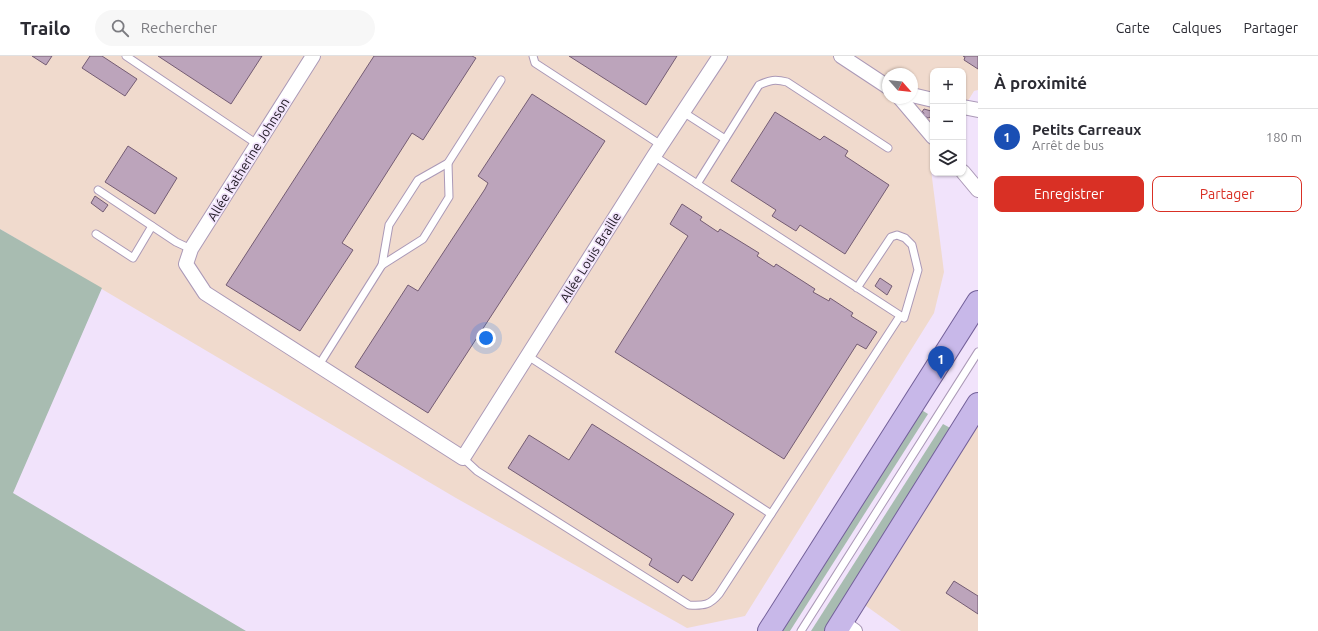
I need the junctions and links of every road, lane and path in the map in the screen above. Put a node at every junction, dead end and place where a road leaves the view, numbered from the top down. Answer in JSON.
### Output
{"nodes":[{"id":1,"x":126,"y":56,"type":"edge"},
{"id":2,"x":313,"y":56,"type":"edge"},
{"id":3,"x":533,"y":56,"type":"edge"},
{"id":4,"x":720,"y":56,"type":"edge"},
{"id":5,"x":841,"y":56,"type":"edge"},
{"id":6,"x":501,"y":80,"type":"dead end"},
{"id":7,"x":882,"y":83,"type":"edge"},
{"id":8,"x":918,"y":96,"type":"edge"},
{"id":9,"x":930,"y":99,"type":"edge"},
{"id":10,"x":905,"y":104,"type":"edge"},
{"id":11,"x":966,"y":108,"type":"edge"},
{"id":12,"x":978,"y":110,"type":"edge"},
{"id":13,"x":683,"y":112,"type":"junction"},
{"id":14,"x":930,"y":133,"type":"edge"},
{"id":15,"x":725,"y":139,"type":"junction"},
{"id":16,"x":257,"y":144,"type":"junction"},
{"id":17,"x":888,"y":148,"type":"dead end"},
{"id":18,"x":658,"y":150,"type":"junction"},
{"id":19,"x":448,"y":163,"type":"junction"},
{"id":20,"x":966,"y":176,"type":"edge"},
{"id":21,"x":697,"y":184,"type":"junction"},
{"id":22,"x":98,"y":190,"type":"dead end"},
{"id":23,"x":978,"y":190,"type":"edge"},
{"id":24,"x":152,"y":226,"type":"junction"},
{"id":25,"x":96,"y":234,"type":"dead end"},
{"id":26,"x":191,"y":249,"type":"junction"},
{"id":27,"x":382,"y":265,"type":"junction"},
{"id":28,"x":857,"y":288,"type":"junction"},
{"id":29,"x":978,"y":302,"type":"edge"},
{"id":30,"x":900,"y":316,"type":"junction"},
{"id":31,"x":978,"y":352,"type":"edge"},
{"id":32,"x":528,"y":356,"type":"junction"},
{"id":33,"x":319,"y":365,"type":"junction"},
{"id":34,"x":978,"y":404,"type":"edge"},
{"id":35,"x":463,"y":458,"type":"junction"},
{"id":36,"x":771,"y":514,"type":"junction"},
{"id":37,"x":844,"y":628,"type":"edge"},
{"id":38,"x":770,"y":629,"type":"edge"},
{"id":39,"x":801,"y":631,"type":"edge"}],
"edges":[{"from":1,"to":16,"type":"lane"},
{"from":2,"to":16,"type":"street","name":"Allée Katherine Johnson"},
{"from":3,"to":18,"type":"lane"},
{"from":4,"to":13,"type":"street","name":"Allée Louis Braille"},
{"from":5,"to":7,"type":"street"},
{"from":6,"to":19,"type":"lane"},
{"from":8,"to":9,"type":"street"},
{"from":10,"to":14,"type":"street"},
{"from":11,"to":12,"type":"street"},
{"from":13,"to":15,"type":"lane"},
{"from":13,"to":18,"type":"street","name":"Allée Louis Braille"},
{"from":15,"to":17,"type":"lane"},
{"from":15,"to":21,"type":"lane"},
{"from":16,"to":26,"type":"street","name":"Allée Katherine Johnson"},
{"from":18,"to":21,"type":"lane"},
{"from":18,"to":32,"type":"street","name":"Allée Louis Braille"},
{"from":19,"to":27,"type":"lane"},
{"from":19,"to":27,"type":"lane"},
{"from":20,"to":23,"type":"street"},
{"from":21,"to":28,"type":"lane"},
{"from":22,"to":24,"type":"lane"},
{"from":24,"to":25,"type":"lane"},
{"from":24,"to":26,"type":"lane"},
{"from":26,"to":33,"type":"street","name":"Allée Katherine Johnson"},
{"from":27,"to":33,"type":"lane"},
{"from":28,"to":30,"type":"lane"},
{"from":28,"to":30,"type":"lane"},
{"from":29,"to":38,"type":"main road"},
{"from":30,"to":36,"type":"lane"},
{"from":31,"to":39,"type":"lane"},
{"from":32,"to":35,"type":"street","name":"Allée Louis Braille"},
{"from":32,"to":36,"type":"lane"},
{"from":33,"to":35,"type":"street"},
{"from":34,"to":37,"type":"main road"},
{"from":35,"to":36,"type":"lane"}]}
